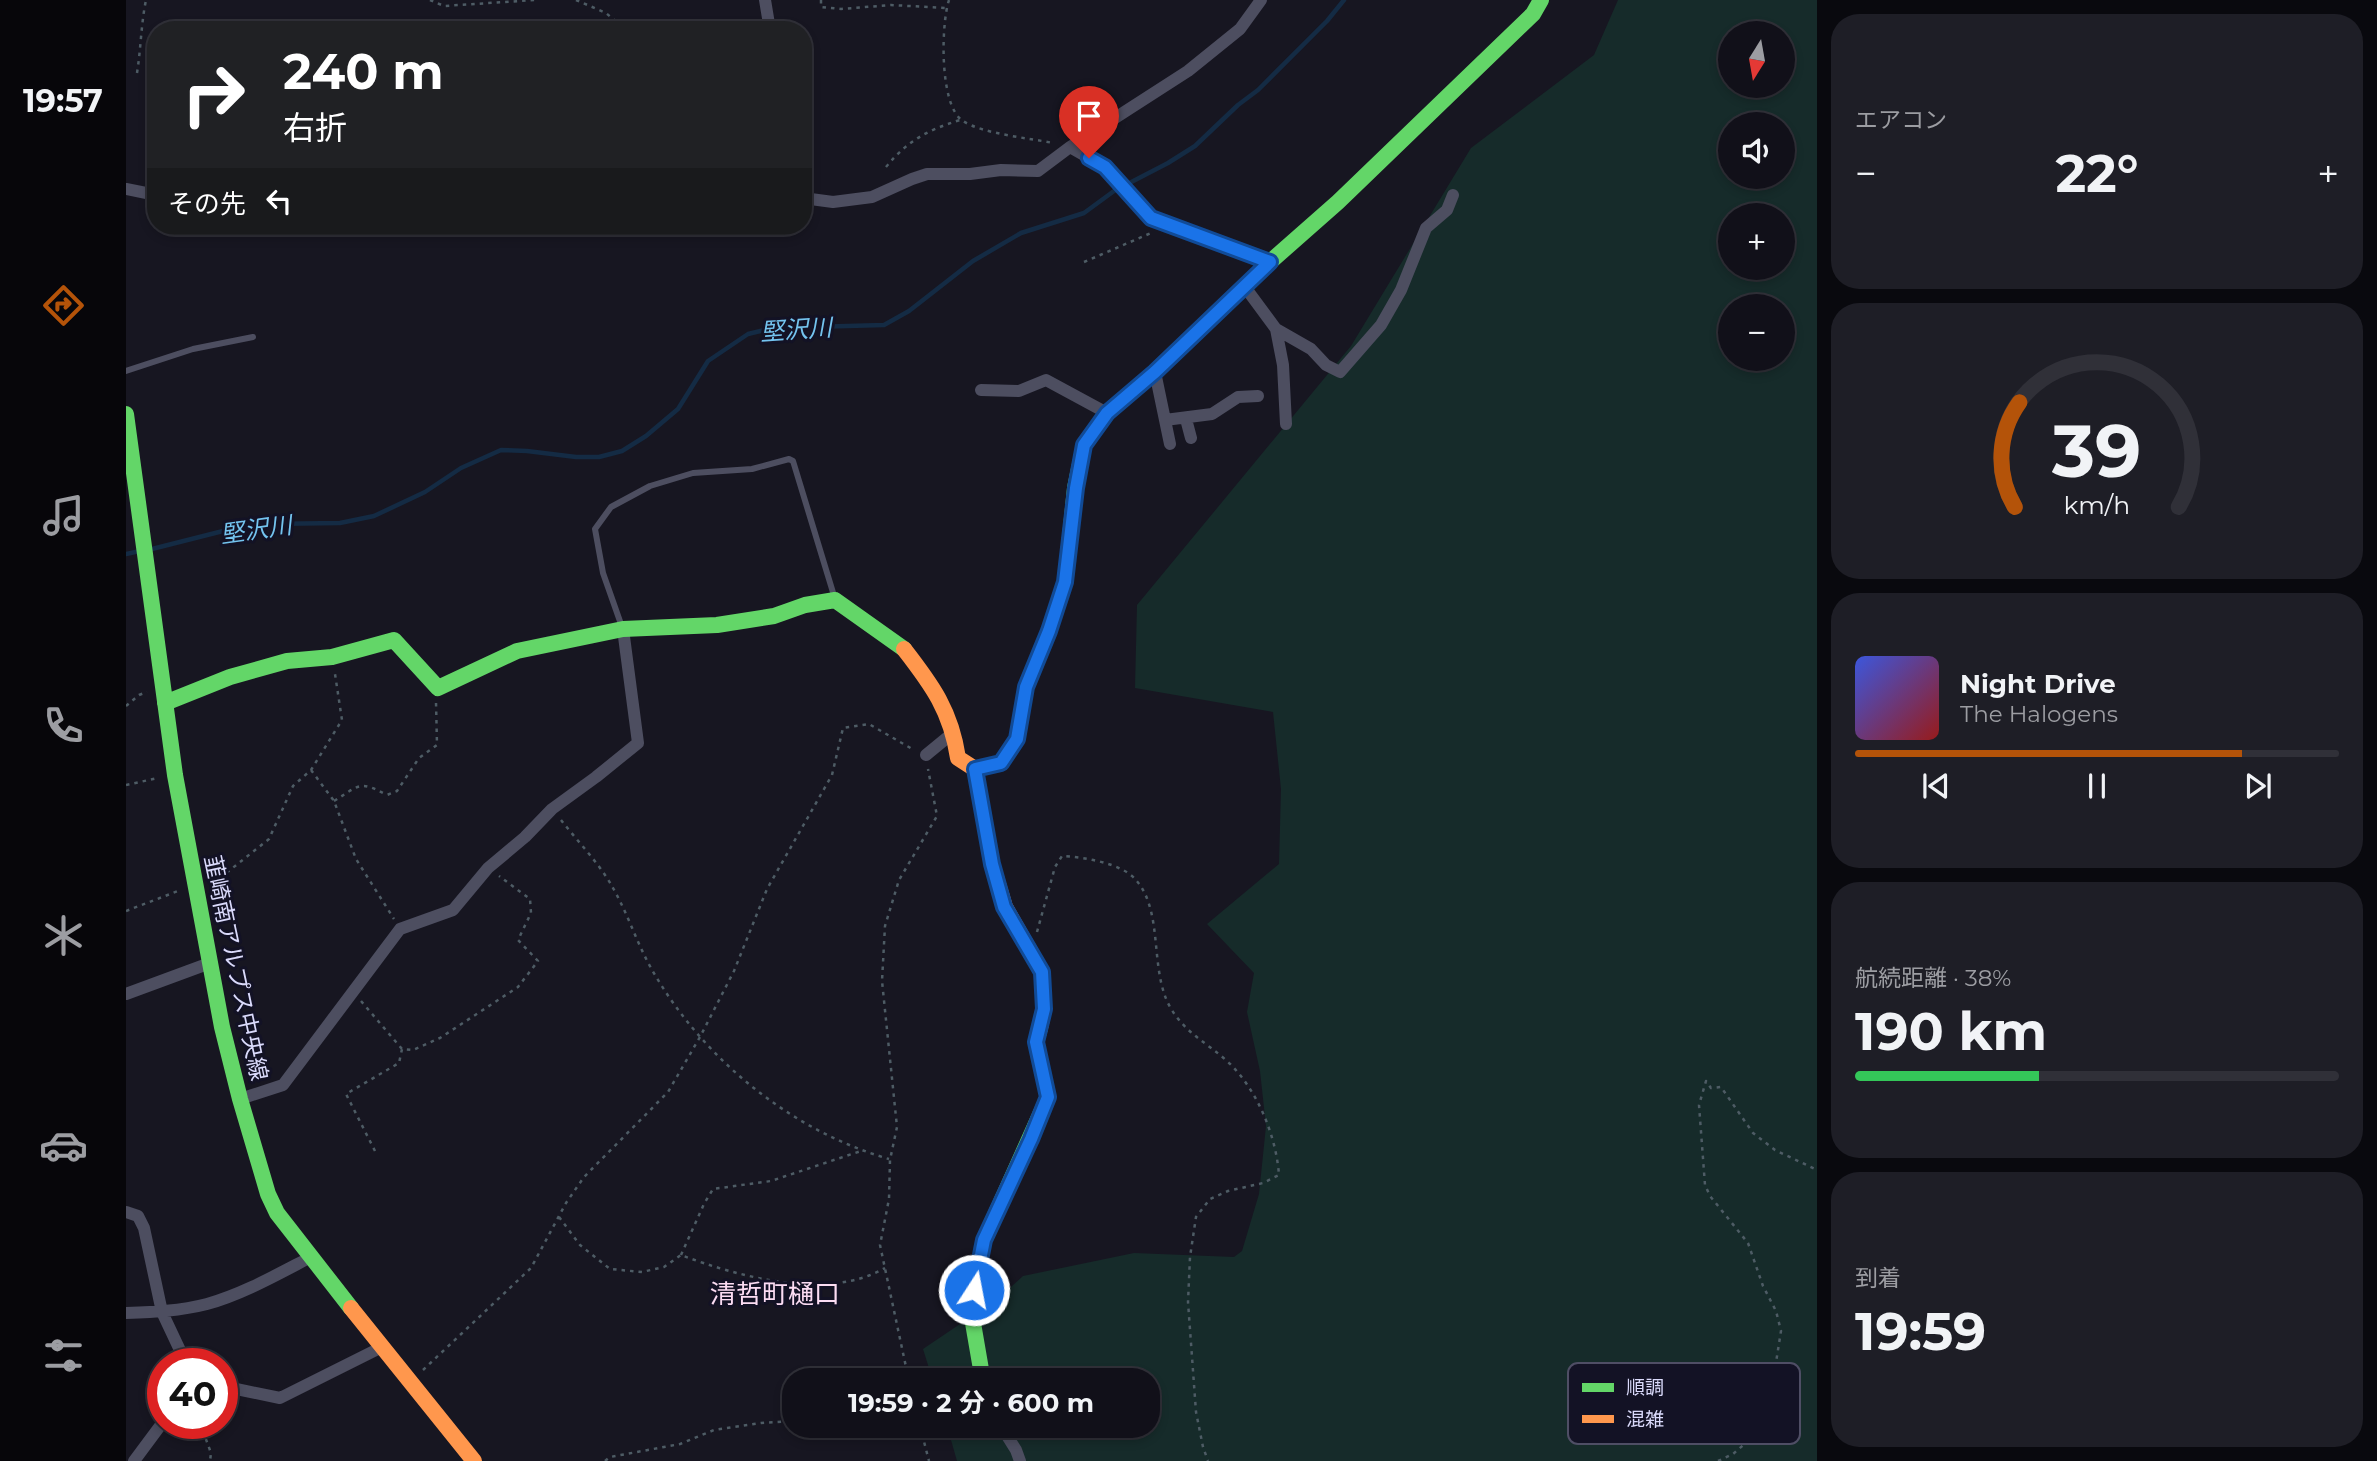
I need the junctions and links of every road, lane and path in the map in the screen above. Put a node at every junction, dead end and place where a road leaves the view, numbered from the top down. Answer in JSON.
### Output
{"nodes":[{"id":1,"x":146,"y":0,"type":"edge"},
{"id":2,"x":430,"y":0,"type":"edge"},
{"id":3,"x":535,"y":0,"type":"edge"},
{"id":4,"x":576,"y":0,"type":"edge"},
{"id":5,"x":765,"y":0,"type":"edge"},
{"id":6,"x":821,"y":0,"type":"edge"},
{"id":7,"x":949,"y":0,"type":"edge"},
{"id":8,"x":1261,"y":0,"type":"edge"},
{"id":9,"x":1541,"y":0,"type":"edge"},
{"id":10,"x":946,"y":8,"type":"junction"},
{"id":11,"x":615,"y":21,"type":"edge"},
{"id":12,"x":768,"y":21,"type":"edge"},
{"id":13,"x":137,"y":73,"type":"dead end"},
{"id":14,"x":960,"y":120,"type":"junction"},
{"id":15,"x":1070,"y":147,"type":"junction"},
{"id":16,"x":886,"y":167,"type":"dead end"},
{"id":17,"x":126,"y":189,"type":"edge"},
{"id":18,"x":147,"y":193,"type":"edge"},
{"id":19,"x":1453,"y":195,"type":"dead end"},
{"id":20,"x":812,"y":199,"type":"edge"},
{"id":21,"x":1169,"y":226,"type":"junction"},
{"id":22,"x":1084,"y":262,"type":"dead end"},
{"id":23,"x":1270,"y":262,"type":"junction"},
{"id":24,"x":1245,"y":287,"type":"junction"},
{"id":25,"x":1276,"y":329,"type":"junction"},
{"id":26,"x":253,"y":337,"type":"dead end"},
{"id":27,"x":126,"y":371,"type":"edge"},
{"id":28,"x":1155,"y":372,"type":"junction"},
{"id":29,"x":982,"y":390,"type":"dead end"},
{"id":30,"x":1258,"y":396,"type":"dead end"},
{"id":31,"x":1107,"y":413,"type":"junction"},
{"id":32,"x":126,"y":414,"type":"edge"},
{"id":33,"x":1186,"y":419,"type":"junction"},
{"id":34,"x":1165,"y":420,"type":"junction"},
{"id":35,"x":1286,"y":424,"type":"dead end"},
{"id":36,"x":1191,"y":438,"type":"dead end"},
{"id":37,"x":1170,"y":444,"type":"dead end"},
{"id":38,"x":835,"y":600,"type":"junction"},
{"id":39,"x":623,"y":629,"type":"junction"},
{"id":40,"x":332,"y":657,"type":"junction"},
{"id":41,"x":163,"y":685,"type":"junction"},
{"id":42,"x":438,"y":688,"type":"junction"},
{"id":43,"x":165,"y":703,"type":"junction"},
{"id":44,"x":126,"y":706,"type":"edge"},
{"id":45,"x":954,"y":732,"type":"junction"},
{"id":46,"x":926,"y":755,"type":"junction"},
{"id":47,"x":975,"y":769,"type":"junction"},
{"id":48,"x":311,"y":770,"type":"junction"},
{"id":49,"x":175,"y":775,"type":"junction"},
{"id":50,"x":126,"y":785,"type":"edge"},
{"id":51,"x":334,"y":801,"type":"junction"},
{"id":52,"x":552,"y":809,"type":"junction"},
{"id":53,"x":488,"y":868,"type":"junction"},
{"id":54,"x":194,"y":885,"type":"junction"},
{"id":55,"x":126,"y":911,"type":"edge"},
{"id":56,"x":400,"y":929,"type":"junction"},
{"id":57,"x":1032,"y":952,"type":"junction"},
{"id":58,"x":210,"y":963,"type":"junction"},
{"id":59,"x":354,"y":993,"type":"junction"},
{"id":60,"x":126,"y":995,"type":"edge"},
{"id":61,"x":700,"y":1037,"type":"junction"},
{"id":62,"x":402,"y":1049,"type":"junction"},
{"id":63,"x":240,"y":1099,"type":"junction"},
{"id":64,"x":375,"y":1151,"type":"dead end"},
{"id":65,"x":861,"y":1151,"type":"junction"},
{"id":66,"x":890,"y":1160,"type":"junction"},
{"id":67,"x":1817,"y":1170,"type":"edge"},
{"id":68,"x":126,"y":1212,"type":"edge"},
{"id":69,"x":559,"y":1217,"type":"junction"},
{"id":70,"x":681,"y":1255,"type":"junction"},
{"id":71,"x":311,"y":1257,"type":"junction"},
{"id":72,"x":885,"y":1268,"type":"junction"},
{"id":73,"x":162,"y":1312,"type":"junction"},
{"id":74,"x":126,"y":1313,"type":"edge"},
{"id":75,"x":382,"y":1347,"type":"junction"},
{"id":76,"x":179,"y":1348,"type":"edge"},
{"id":77,"x":1776,"y":1363,"type":"edge"},
{"id":78,"x":906,"y":1368,"type":"edge"},
{"id":79,"x":981,"y":1368,"type":"edge"},
{"id":80,"x":411,"y":1381,"type":"junction"},
{"id":81,"x":238,"y":1389,"type":"edge"},
{"id":82,"x":782,"y":1422,"type":"edge"},
{"id":83,"x":923,"y":1438,"type":"edge"},
{"id":84,"x":1008,"y":1438,"type":"edge"},
{"id":85,"x":150,"y":1439,"type":"edge"},
{"id":86,"x":206,"y":1439,"type":"edge"},
{"id":87,"x":1745,"y":1444,"type":"edge"},
{"id":88,"x":134,"y":1461,"type":"edge"},
{"id":89,"x":209,"y":1461,"type":"edge"},
{"id":90,"x":474,"y":1461,"type":"edge"},
{"id":91,"x":605,"y":1461,"type":"edge"},
{"id":92,"x":929,"y":1461,"type":"edge"},
{"id":93,"x":1020,"y":1461,"type":"edge"},
{"id":94,"x":1208,"y":1461,"type":"edge"},
{"id":95,"x":1718,"y":1461,"type":"edge"}],
"edges":[{"from":1,"to":13,"type":"path"},
{"from":2,"to":3,"type":"path"},
{"from":4,"to":11,"type":"path"},
{"from":5,"to":12,"type":"street"},
{"from":6,"to":10,"type":"path"},
{"from":7,"to":10,"type":"path"},
{"from":8,"to":15,"type":"street"},
{"from":9,"to":23,"type":"street"},
{"from":10,"to":14,"type":"path"},
{"from":14,"to":15,"type":"path"},
{"from":14,"to":16,"type":"path"},
{"from":15,"to":20,"type":"street"},
{"from":15,"to":21,"type":"street"},
{"from":17,"to":18,"type":"street"},
{"from":19,"to":25,"type":"street"},
{"from":21,"to":22,"type":"path"},
{"from":21,"to":23,"type":"street"},
{"from":23,"to":24,"type":"street"},
{"from":24,"to":25,"type":"street"},
{"from":24,"to":28,"type":"street"},
{"from":25,"to":35,"type":"street"},
{"from":26,"to":27,"type":"lane"},
{"from":28,"to":31,"type":"street"},
{"from":28,"to":34,"type":"street"},
{"from":29,"to":31,"type":"street"},
{"from":30,"to":33,"type":"street"},
{"from":31,"to":47,"type":"street"},
{"from":32,"to":41,"type":"street","name":"韮崎南アルプス中央線"},
{"from":33,"to":34,"type":"street"},
{"from":33,"to":36,"type":"street"},
{"from":34,"to":37,"type":"street"},
{"from":38,"to":39,"type":"street"},
{"from":38,"to":39,"type":"lane"},
{"from":38,"to":45,"type":"street"},
{"from":39,"to":42,"type":"street"},
{"from":39,"to":52,"type":"street"},
{"from":40,"to":42,"type":"street"},
{"from":40,"to":43,"type":"street"},
{"from":40,"to":48,"type":"path"},
{"from":41,"to":43,"type":"street","name":"韮崎南アルプス中央線"},
{"from":41,"to":44,"type":"path"},
{"from":42,"to":51,"type":"path"},
{"from":43,"to":49,"type":"street","name":"韮崎南アルプス中央線"},
{"from":45,"to":46,"type":"street"},
{"from":45,"to":47,"type":"street"},
{"from":46,"to":61,"type":"path"},
{"from":46,"to":66,"type":"path"},
{"from":47,"to":57,"type":"street"},
{"from":48,"to":51,"type":"path"},
{"from":48,"to":54,"type":"path"},
{"from":49,"to":50,"type":"path"},
{"from":49,"to":54,"type":"street","name":"韮崎南アルプス中央線"},
{"from":51,"to":56,"type":"path"},
{"from":52,"to":53,"type":"street"},
{"from":52,"to":61,"type":"path"},
{"from":53,"to":56,"type":"street"},
{"from":53,"to":62,"type":"path"},
{"from":54,"to":55,"type":"path"},
{"from":54,"to":58,"type":"street","name":"韮崎南アルプス中央線"},
{"from":56,"to":59,"type":"street"},
{"from":57,"to":79,"type":"street"},
{"from":57,"to":94,"type":"path"},
{"from":58,"to":60,"type":"street"},
{"from":58,"to":63,"type":"street","name":"韮崎南アルプス中央線"},
{"from":59,"to":62,"type":"path"},
{"from":59,"to":63,"type":"street"},
{"from":61,"to":65,"type":"path"},
{"from":61,"to":69,"type":"path"},
{"from":62,"to":64,"type":"path"},
{"from":63,"to":71,"type":"street","name":"韮崎南アルプス中央線"},
{"from":65,"to":66,"type":"path"},
{"from":65,"to":70,"type":"path"},
{"from":66,"to":72,"type":"path"},
{"from":67,"to":77,"type":"path"},
{"from":68,"to":73,"type":"street"},
{"from":69,"to":70,"type":"path"},
{"from":69,"to":80,"type":"path"},
{"from":70,"to":72,"type":"path"},
{"from":71,"to":73,"type":"street"},
{"from":71,"to":75,"type":"street","name":"韮崎南アルプス中央線"},
{"from":72,"to":78,"type":"path"},
{"from":73,"to":74,"type":"street"},
{"from":73,"to":76,"type":"street"},
{"from":75,"to":80,"type":"street","name":"韮崎南アルプス中央線"},
{"from":75,"to":81,"type":"street"},
{"from":80,"to":90,"type":"street","name":"韮崎南アルプス中央線"},
{"from":82,"to":91,"type":"path"},
{"from":83,"to":92,"type":"path"},
{"from":84,"to":93,"type":"street"},
{"from":85,"to":88,"type":"street"},
{"from":86,"to":89,"type":"path"},
{"from":87,"to":95,"type":"path"}]}
